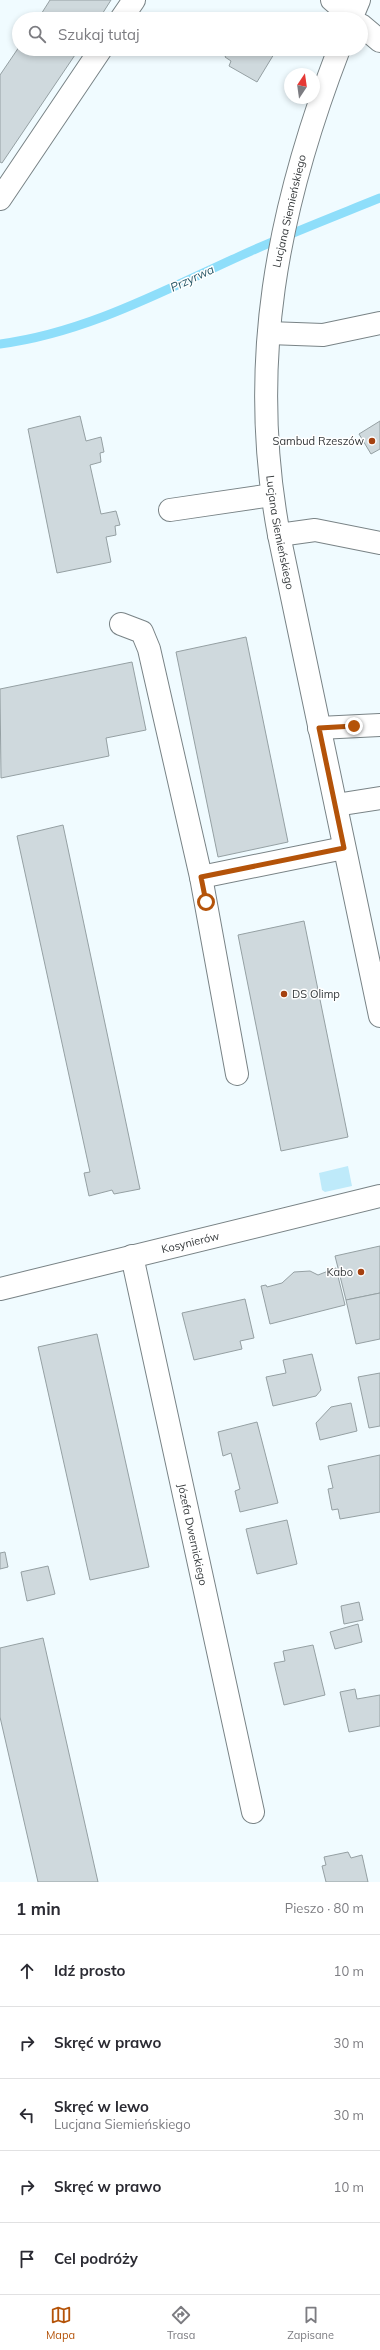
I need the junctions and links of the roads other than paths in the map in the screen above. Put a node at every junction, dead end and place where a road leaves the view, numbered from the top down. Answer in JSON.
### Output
{"nodes":[{"id":1,"x":134,"y":0,"type":"edge"},
{"id":2,"x":332,"y":0,"type":"edge"},
{"id":3,"x":126,"y":12,"type":"edge"},
{"id":4,"x":349,"y":12,"type":"edge"},
{"id":5,"x":368,"y":29,"type":"edge"},
{"id":6,"x":380,"y":41,"type":"edge"},
{"id":7,"x":96,"y":56,"type":"edge"},
{"id":8,"x":336,"y":56,"type":"edge"},
{"id":9,"x":0,"y":199,"type":"edge"},
{"id":10,"x":380,"y":323,"type":"edge"},
{"id":11,"x":269,"y":333,"type":"junction"},
{"id":12,"x":272,"y":495,"type":"junction"},
{"id":13,"x":170,"y":510,"type":"dead end"},
{"id":14,"x":279,"y":535,"type":"junction"},
{"id":15,"x":380,"y":543,"type":"edge"},
{"id":16,"x":121,"y":624,"type":"dead end"},
{"id":17,"x":380,"y":725,"type":"edge"},
{"id":18,"x":319,"y":728,"type":"junction"},
{"id":19,"x":380,"y":798,"type":"edge"},
{"id":20,"x":336,"y":805,"type":"junction"},
{"id":21,"x":344,"y":848,"type":"junction"},
{"id":22,"x":201,"y":877,"type":"junction"},
{"id":23,"x":380,"y":1016,"type":"edge"},
{"id":24,"x":237,"y":1074,"type":"dead end"},
{"id":25,"x":380,"y":1196,"type":"edge"},
{"id":26,"x":132,"y":1256,"type":"junction"},
{"id":27,"x":0,"y":1289,"type":"edge"},
{"id":28,"x":253,"y":1812,"type":"dead end"}],
"edges":[{"from":1,"to":3,"type":"street"},
{"from":2,"to":4,"type":"street"},
{"from":5,"to":6,"type":"street"},
{"from":7,"to":9,"type":"street"},
{"from":8,"to":11,"type":"street","name":"Lucjana Siemieńskiego"},
{"from":10,"to":11,"type":"street"},
{"from":11,"to":12,"type":"street","name":"Lucjana Siemieńskiego"},
{"from":12,"to":13,"type":"street"},
{"from":12,"to":14,"type":"street","name":"Lucjana Siemieńskiego"},
{"from":14,"to":15,"type":"street"},
{"from":14,"to":18,"type":"street","name":"Lucjana Siemieńskiego"},
{"from":16,"to":22,"type":"street"},
{"from":17,"to":18,"type":"street"},
{"from":18,"to":20,"type":"street","name":"Lucjana Siemieńskiego"},
{"from":19,"to":20,"type":"street"},
{"from":20,"to":21,"type":"street","name":"Lucjana Siemieńskiego"},
{"from":21,"to":22,"type":"street"},
{"from":21,"to":23,"type":"street","name":"Lucjana Siemieńskiego"},
{"from":22,"to":24,"type":"street"},
{"from":25,"to":26,"type":"street","name":"Kosynierów"},
{"from":26,"to":27,"type":"street","name":"Kosynierów"},
{"from":26,"to":28,"type":"street","name":"Józefa Dwernickiego"}]}
